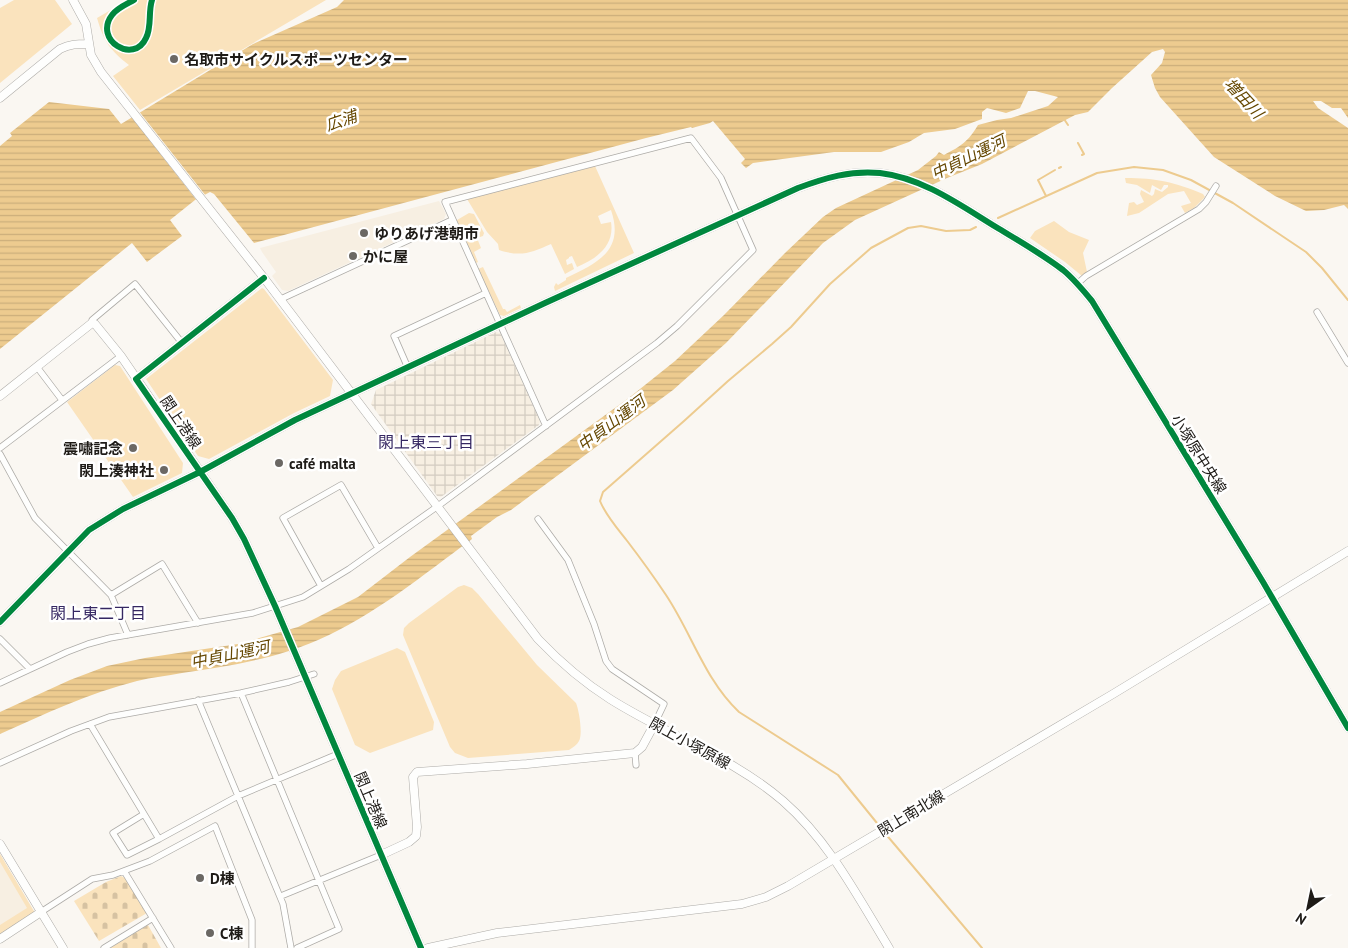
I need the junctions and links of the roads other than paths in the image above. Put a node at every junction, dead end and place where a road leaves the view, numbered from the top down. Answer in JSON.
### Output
{"nodes":[{"id":1,"x":73,"y":0,"type":"edge"},
{"id":2,"x":88,"y":44,"type":"junction"},
{"id":3,"x":0,"y":98,"type":"edge"},
{"id":4,"x":1216,"y":188,"type":"dead end"},
{"id":5,"x":737,"y":215,"type":"junction"},
{"id":6,"x":452,"y":220,"type":"junction"},
{"id":7,"x":264,"y":278,"type":"junction"},
{"id":8,"x":1077,"y":284,"type":"junction"},
{"id":9,"x":486,"y":293,"type":"junction"},
{"id":10,"x":280,"y":299,"type":"junction"},
{"id":11,"x":1317,"y":312,"type":"dead end"},
{"id":12,"x":92,"y":323,"type":"junction"},
{"id":13,"x":500,"y":324,"type":"junction"},
{"id":14,"x":182,"y":343,"type":"junction"},
{"id":15,"x":120,"y":356,"type":"junction"},
{"id":16,"x":1348,"y":363,"type":"edge"},
{"id":17,"x":37,"y":367,"type":"junction"},
{"id":18,"x":408,"y":368,"type":"junction"},
{"id":19,"x":136,"y":379,"type":"junction"},
{"id":20,"x":353,"y":394,"type":"junction"},
{"id":21,"x":0,"y":396,"type":"edge"},
{"id":22,"x":62,"y":400,"type":"junction"},
{"id":23,"x":546,"y":426,"type":"junction"},
{"id":24,"x":0,"y":448,"type":"edge"},
{"id":25,"x":0,"y":454,"type":"edge"},
{"id":26,"x":200,"y":472,"type":"junction"},
{"id":27,"x":438,"y":506,"type":"junction"},
{"id":28,"x":538,"y":518,"type":"dead end"},
{"id":29,"x":378,"y":548,"type":"junction"},
{"id":30,"x":69,"y":551,"type":"junction"},
{"id":31,"x":1348,"y":551,"type":"edge"},
{"id":32,"x":321,"y":586,"type":"junction"},
{"id":33,"x":111,"y":595,"type":"junction"},
{"id":34,"x":1272,"y":598,"type":"junction"},
{"id":35,"x":275,"y":606,"type":"junction"},
{"id":36,"x":0,"y":622,"type":"edge"},
{"id":37,"x":198,"y":623,"type":"junction"},
{"id":38,"x":128,"y":635,"type":"junction"},
{"id":39,"x":0,"y":638,"type":"edge"},
{"id":40,"x":30,"y":669,"type":"junction"},
{"id":41,"x":310,"y":676,"type":"junction"},
{"id":42,"x":0,"y":683,"type":"edge"},
{"id":43,"x":241,"y":693,"type":"junction"},
{"id":44,"x":198,"y":700,"type":"junction"},
{"id":45,"x":90,"y":724,"type":"junction"},
{"id":46,"x":655,"y":724,"type":"junction"},
{"id":47,"x":1348,"y":728,"type":"edge"},
{"id":48,"x":635,"y":753,"type":"junction"},
{"id":49,"x":338,"y":754,"type":"junction"},
{"id":50,"x":0,"y":763,"type":"edge"},
{"id":51,"x":636,"y":765,"type":"dead end"},
{"id":52,"x":278,"y":780,"type":"junction"},
{"id":53,"x":238,"y":796,"type":"junction"},
{"id":54,"x":144,"y":814,"type":"junction"},
{"id":55,"x":159,"y":839,"type":"junction"},
{"id":56,"x":0,"y":844,"type":"edge"},
{"id":57,"x":381,"y":855,"type":"junction"},
{"id":58,"x":834,"y":859,"type":"junction"},
{"id":59,"x":124,"y":871,"type":"junction"},
{"id":60,"x":320,"y":880,"type":"junction"},
{"id":61,"x":280,"y":896,"type":"junction"},
{"id":62,"x":41,"y":912,"type":"junction"},
{"id":63,"x":153,"y":918,"type":"junction"},
{"id":64,"x":0,"y":939,"type":"edge"},
{"id":65,"x":63,"y":948,"type":"edge"},
{"id":66,"x":104,"y":948,"type":"edge"},
{"id":67,"x":171,"y":948,"type":"edge"},
{"id":68,"x":252,"y":948,"type":"edge"},
{"id":69,"x":291,"y":948,"type":"edge"},
{"id":70,"x":297,"y":948,"type":"edge"},
{"id":71,"x":422,"y":948,"type":"edge"},
{"id":72,"x":428,"y":948,"type":"edge"},
{"id":73,"x":889,"y":948,"type":"edge"}],
"edges":[{"from":1,"to":2,"type":"street"},
{"from":2,"to":3,"type":"street"},
{"from":2,"to":7,"type":"street"},
{"from":4,"to":8,"type":"street"},
{"from":5,"to":6,"type":"street"},
{"from":5,"to":8,"type":"street","name":"小塚原中央線"},
{"from":5,"to":13,"type":"street"},
{"from":5,"to":23,"type":"street"},
{"from":6,"to":9,"type":"street"},
{"from":6,"to":10,"type":"street"},
{"from":7,"to":10,"type":"street"},
{"from":7,"to":14,"type":"street"},
{"from":8,"to":34,"type":"street","name":"小塚原中央線"},
{"from":9,"to":13,"type":"street"},
{"from":9,"to":18,"type":"street"},
{"from":10,"to":20,"type":"street"},
{"from":11,"to":16,"type":"street"},
{"from":12,"to":14,"type":"street"},
{"from":12,"to":15,"type":"street","name":"閖上港線"},
{"from":12,"to":17,"type":"street"},
{"from":13,"to":18,"type":"street"},
{"from":13,"to":23,"type":"street"},
{"from":14,"to":19,"type":"street"},
{"from":15,"to":19,"type":"street","name":"閖上港線"},
{"from":15,"to":22,"type":"street"},
{"from":17,"to":21,"type":"street"},
{"from":17,"to":22,"type":"street"},
{"from":18,"to":20,"type":"street"},
{"from":19,"to":26,"type":"street","name":"閖上港線"},
{"from":20,"to":26,"type":"street"},
{"from":20,"to":27,"type":"street"},
{"from":22,"to":24,"type":"street"},
{"from":23,"to":27,"type":"street"},
{"from":25,"to":30,"type":"street"},
{"from":26,"to":30,"type":"street"},
{"from":26,"to":35,"type":"street","name":"閖上港線"},
{"from":27,"to":29,"type":"street"},
{"from":27,"to":46,"type":"street","name":"閖上小塚原線"},
{"from":28,"to":46,"type":"street"},
{"from":29,"to":32,"type":"street"},
{"from":29,"to":32,"type":"street"},
{"from":30,"to":33,"type":"street"},
{"from":30,"to":36,"type":"street"},
{"from":31,"to":34,"type":"street","name":"閖上南北線"},
{"from":32,"to":35,"type":"street"},
{"from":33,"to":37,"type":"street"},
{"from":33,"to":38,"type":"street"},
{"from":34,"to":47,"type":"street","name":"小塚原中央線"},
{"from":34,"to":58,"type":"street","name":"閖上南北線"},
{"from":35,"to":37,"type":"street"},
{"from":35,"to":41,"type":"street","name":"閖上港線"},
{"from":37,"to":38,"type":"street"},
{"from":38,"to":40,"type":"street"},
{"from":39,"to":40,"type":"street"},
{"from":40,"to":42,"type":"street"},
{"from":41,"to":43,"type":"street"},
{"from":41,"to":49,"type":"street","name":"閖上港線"},
{"from":43,"to":44,"type":"street"},
{"from":43,"to":52,"type":"street"},
{"from":44,"to":45,"type":"street"},
{"from":44,"to":53,"type":"street"},
{"from":45,"to":50,"type":"street"},
{"from":45,"to":54,"type":"street"},
{"from":46,"to":48,"type":"street"},
{"from":46,"to":58,"type":"street","name":"閖上小塚原線"},
{"from":48,"to":51,"type":"street"},
{"from":48,"to":57,"type":"street"},
{"from":49,"to":52,"type":"street"},
{"from":49,"to":57,"type":"street","name":"閖上港線"},
{"from":52,"to":53,"type":"street"},
{"from":52,"to":60,"type":"street"},
{"from":53,"to":55,"type":"street"},
{"from":53,"to":61,"type":"street"},
{"from":54,"to":55,"type":"street"},
{"from":54,"to":55,"type":"street"},
{"from":56,"to":62,"type":"street"},
{"from":57,"to":60,"type":"street"},
{"from":57,"to":71,"type":"street","name":"閖上港線"},
{"from":58,"to":72,"type":"street","name":"閖上南北線"},
{"from":58,"to":73,"type":"street","name":"閖上小塚原線"},
{"from":59,"to":62,"type":"street"},
{"from":59,"to":63,"type":"street"},
{"from":59,"to":68,"type":"street"},
{"from":60,"to":61,"type":"street"},
{"from":60,"to":70,"type":"street"},
{"from":61,"to":69,"type":"street"},
{"from":62,"to":64,"type":"street"},
{"from":62,"to":65,"type":"street"},
{"from":63,"to":66,"type":"street"},
{"from":63,"to":67,"type":"street"}]}
